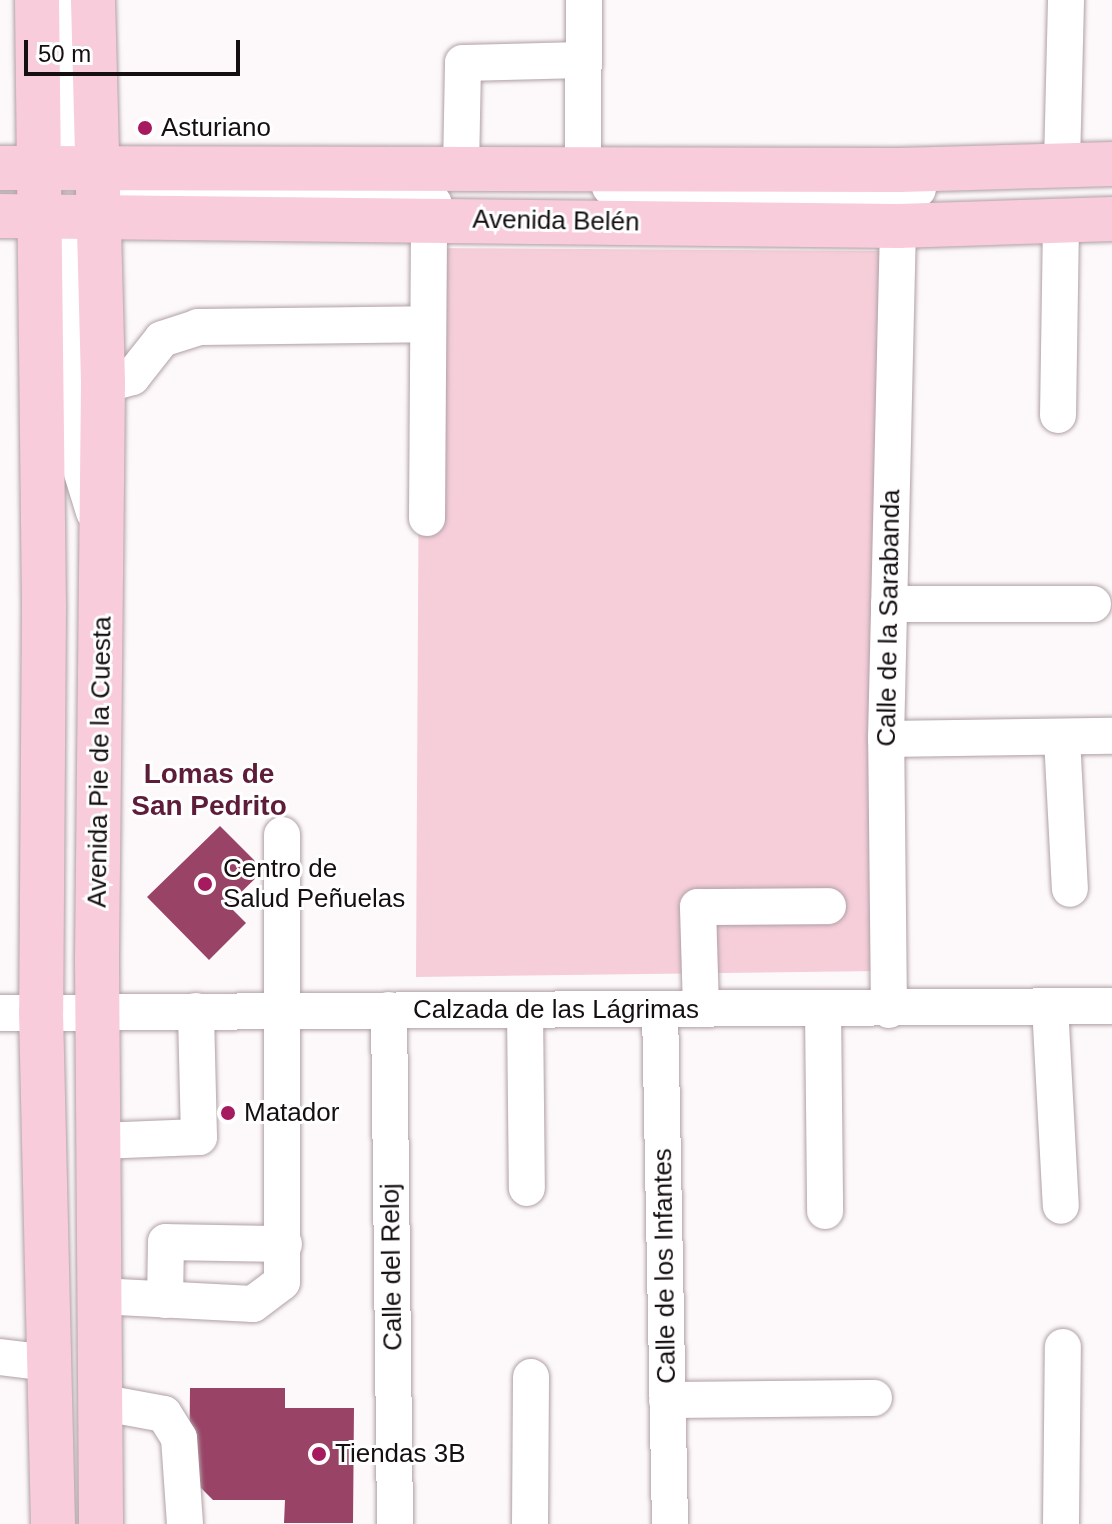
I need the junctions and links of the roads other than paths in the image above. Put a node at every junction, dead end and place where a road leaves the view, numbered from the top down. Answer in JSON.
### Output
{"nodes":[{"id":1,"x":37,"y":0,"type":"edge"},
{"id":2,"x":63,"y":0,"type":"edge"},
{"id":3,"x":93,"y":0,"type":"edge"},
{"id":4,"x":584,"y":0,"type":"edge"},
{"id":5,"x":1066,"y":0,"type":"edge"},
{"id":6,"x":584,"y":60,"type":"junction"},
{"id":7,"x":1062,"y":164,"type":"junction"},
{"id":8,"x":1112,"y":164,"type":"edge"},
{"id":9,"x":461,"y":169,"type":"junction"},
{"id":10,"x":583,"y":169,"type":"junction"},
{"id":11,"x":1112,"y":183,"type":"edge"},
{"id":12,"x":98,"y":193,"type":"junction"},
{"id":13,"x":19,"y":194,"type":"edge"},
{"id":14,"x":1112,"y":202,"type":"edge"},
{"id":15,"x":429,"y":219,"type":"junction"},
{"id":16,"x":1061,"y":219,"type":"junction"},
{"id":17,"x":1112,"y":219,"type":"edge"},
{"id":18,"x":898,"y":226,"type":"junction"},
{"id":19,"x":428,"y":324,"type":"junction"},
{"id":20,"x":103,"y":385,"type":"junction"},
{"id":21,"x":1058,"y":415,"type":"dead end"},
{"id":22,"x":427,"y":518,"type":"dead end"},
{"id":23,"x":103,"y":541,"type":"junction"},
{"id":24,"x":889,"y":604,"type":"junction"},
{"id":25,"x":1093,"y":604,"type":"dead end"},
{"id":26,"x":1112,"y":736,"type":"edge"},
{"id":27,"x":1062,"y":738,"type":"junction"},
{"id":28,"x":886,"y":739,"type":"junction"},
{"id":29,"x":282,"y":835,"type":"dead end"},
{"id":30,"x":1070,"y":889,"type":"dead end"},
{"id":31,"x":828,"y":906,"type":"dead end"},
{"id":32,"x":1050,"y":1006,"type":"junction"},
{"id":33,"x":1112,"y":1006,"type":"edge"},
{"id":34,"x":823,"y":1008,"type":"junction"},
{"id":35,"x":283,"y":1009,"type":"junction"},
{"id":36,"x":660,"y":1009,"type":"junction"},
{"id":37,"x":701,"y":1009,"type":"junction"},
{"id":38,"x":389,"y":1010,"type":"junction"},
{"id":39,"x":525,"y":1010,"type":"junction"},
{"id":40,"x":889,"y":1010,"type":"junction"},
{"id":41,"x":98,"y":1011,"type":"junction"},
{"id":42,"x":196,"y":1011,"type":"junction"},
{"id":43,"x":21,"y":1013,"type":"edge"},
{"id":44,"x":98,"y":1141,"type":"junction"},
{"id":45,"x":527,"y":1188,"type":"dead end"},
{"id":46,"x":1061,"y":1206,"type":"dead end"},
{"id":47,"x":825,"y":1211,"type":"dead end"},
{"id":48,"x":284,"y":1244,"type":"junction"},
{"id":49,"x":99,"y":1296,"type":"junction"},
{"id":50,"x":165,"y":1300,"type":"junction"},
{"id":51,"x":1063,"y":1347,"type":"dead end"},
{"id":52,"x":0,"y":1357,"type":"edge"},
{"id":53,"x":49,"y":1363,"type":"junction"},
{"id":54,"x":531,"y":1377,"type":"dead end"},
{"id":55,"x":874,"y":1398,"type":"dead end"},
{"id":56,"x":667,"y":1400,"type":"junction"},
{"id":57,"x":99,"y":1402,"type":"junction"},
{"id":58,"x":53,"y":1524,"type":"edge"},
{"id":59,"x":101,"y":1524,"type":"edge"},
{"id":60,"x":185,"y":1524,"type":"edge"},
{"id":61,"x":395,"y":1524,"type":"edge"},
{"id":62,"x":530,"y":1524,"type":"edge"},
{"id":63,"x":670,"y":1524,"type":"edge"},
{"id":64,"x":1061,"y":1524,"type":"edge"}],
"edges":[{"from":1,"to":13,"type":"main road"},
{"from":2,"to":13,"type":"street"},
{"from":3,"to":12,"type":"main road","name":"Avenida Pie de la Cuesta"},
{"from":4,"to":6,"type":"street"},
{"from":5,"to":7,"type":"street"},
{"from":6,"to":9,"type":"street"},
{"from":6,"to":10,"type":"street"},
{"from":7,"to":8,"type":"main road","name":"Avenida Belén"},
{"from":7,"to":10,"type":"main road","name":"Avenida Belén"},
{"from":9,"to":10,"type":"main road","name":"Avenida Belén"},
{"from":9,"to":12,"type":"main road","name":"Avenida Belén"},
{"from":11,"to":12,"type":"street"},
{"from":12,"to":13,"type":"main road","name":"Avenida Belén"},
{"from":12,"to":14,"type":"street"},
{"from":12,"to":15,"type":"main road","name":"Avenida Belén"},
{"from":12,"to":20,"type":"main road","name":"Avenida Pie de la Cuesta"},
{"from":12,"to":23,"type":"street"},
{"from":13,"to":43,"type":"main road"},
{"from":15,"to":18,"type":"main road","name":"Avenida Belén"},
{"from":15,"to":19,"type":"street"},
{"from":16,"to":17,"type":"main road","name":"Avenida Belén"},
{"from":16,"to":18,"type":"main road","name":"Avenida Belén"},
{"from":16,"to":21,"type":"street"},
{"from":18,"to":24,"type":"street","name":"Calle de la Sarabanda"},
{"from":19,"to":20,"type":"street"},
{"from":19,"to":22,"type":"street"},
{"from":20,"to":23,"type":"main road","name":"Avenida Pie de la Cuesta"},
{"from":23,"to":41,"type":"main road","name":"Avenida Pie de la Cuesta"},
{"from":24,"to":25,"type":"street"},
{"from":24,"to":28,"type":"street","name":"Calle de la Sarabanda"},
{"from":26,"to":27,"type":"street"},
{"from":27,"to":28,"type":"street"},
{"from":27,"to":30,"type":"street"},
{"from":28,"to":40,"type":"street","name":"Calle de la Sarabanda"},
{"from":29,"to":35,"type":"street"},
{"from":31,"to":37,"type":"street"},
{"from":32,"to":33,"type":"street","name":"Calzada de las Lágrimas"},
{"from":32,"to":40,"type":"street","name":"Calzada de las Lágrimas"},
{"from":32,"to":46,"type":"street"},
{"from":34,"to":37,"type":"street","name":"Calzada de las Lágrimas"},
{"from":34,"to":40,"type":"street","name":"Calzada de las Lágrimas"},
{"from":34,"to":47,"type":"street"},
{"from":35,"to":38,"type":"street","name":"Calzada de las Lágrimas"},
{"from":35,"to":42,"type":"street","name":"Calzada de las Lágrimas"},
{"from":35,"to":48,"type":"street"},
{"from":36,"to":37,"type":"street","name":"Calzada de las Lágrimas"},
{"from":36,"to":39,"type":"street","name":"Calzada de las Lágrimas"},
{"from":36,"to":56,"type":"street","name":"Calle de los Infantes"},
{"from":38,"to":39,"type":"street","name":"Calzada de las Lágrimas"},
{"from":38,"to":61,"type":"street","name":"Calle del Reloj"},
{"from":39,"to":45,"type":"street"},
{"from":41,"to":42,"type":"street","name":"Calzada de las Lágrimas"},
{"from":41,"to":43,"type":"street","name":"Calzada de las Lágrimas"},
{"from":41,"to":44,"type":"main road","name":"Avenida Pie de la Cuesta"},
{"from":42,"to":44,"type":"street"},
{"from":43,"to":53,"type":"main road"},
{"from":44,"to":49,"type":"main road","name":"Avenida Pie de la Cuesta"},
{"from":48,"to":50,"type":"street"},
{"from":48,"to":50,"type":"street"},
{"from":49,"to":50,"type":"street"},
{"from":49,"to":57,"type":"main road","name":"Avenida Pie de la Cuesta"},
{"from":51,"to":64,"type":"street"},
{"from":52,"to":53,"type":"street"},
{"from":53,"to":58,"type":"main road"},
{"from":54,"to":62,"type":"street"},
{"from":55,"to":56,"type":"street"},
{"from":56,"to":63,"type":"street","name":"Calle de los Infantes"},
{"from":57,"to":59,"type":"main road","name":"Avenida Pie de la Cuesta"},
{"from":57,"to":60,"type":"street"}]}
